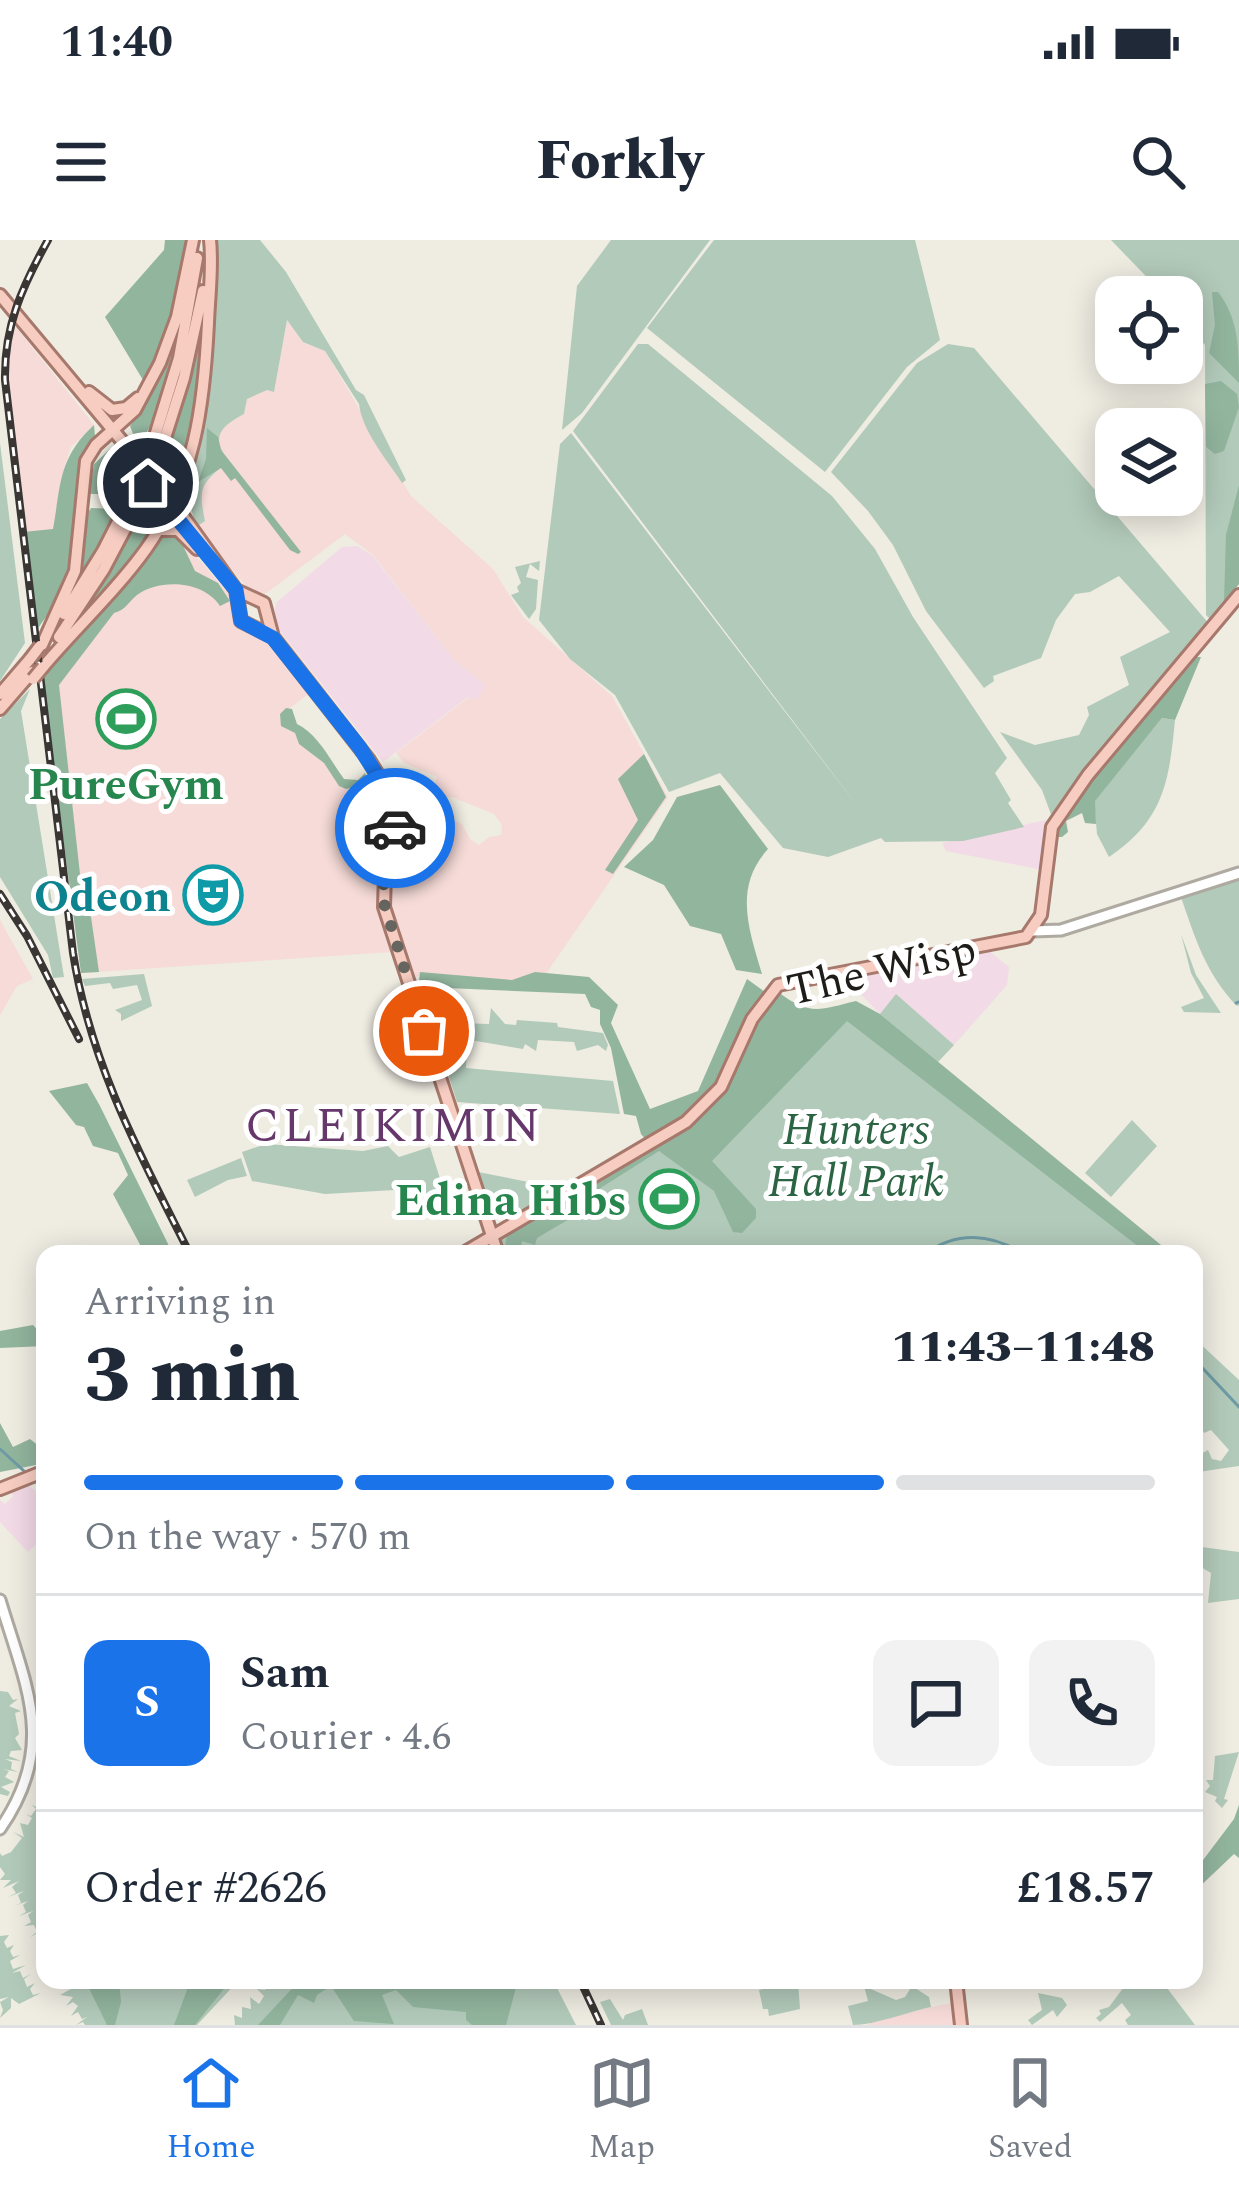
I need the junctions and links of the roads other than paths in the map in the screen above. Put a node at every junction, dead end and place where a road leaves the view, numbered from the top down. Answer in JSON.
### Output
{"nodes":[{"id":1,"x":196,"y":240,"type":"edge"},
{"id":2,"x":210,"y":240,"type":"edge"},
{"id":3,"x":0,"y":295,"type":"edge"},
{"id":4,"x":27,"y":328,"type":"junction"},
{"id":5,"x":61,"y":345,"type":"dead end"},
{"id":6,"x":64,"y":370,"type":"junction"},
{"id":7,"x":147,"y":388,"type":"junction"},
{"id":8,"x":112,"y":433,"type":"junction"},
{"id":9,"x":154,"y":456,"type":"junction"},
{"id":10,"x":185,"y":475,"type":"junction"},
{"id":11,"x":136,"y":496,"type":"junction"},
{"id":12,"x":171,"y":505,"type":"junction"},
{"id":13,"x":158,"y":530,"type":"junction"},
{"id":14,"x":194,"y":536,"type":"junction"},
{"id":15,"x":221,"y":572,"type":"junction"},
{"id":16,"x":236,"y":590,"type":"junction"},
{"id":17,"x":1239,"y":595,"type":"edge"},
{"id":18,"x":252,"y":598,"type":"junction"},
{"id":19,"x":240,"y":607,"type":"junction"},
{"id":20,"x":268,"y":615,"type":"junction"},
{"id":21,"x":256,"y":628,"type":"junction"},
{"id":22,"x":273,"y":638,"type":"junction"},
{"id":23,"x":41,"y":645,"type":"junction"},
{"id":24,"x":36,"y":667,"type":"junction"},
{"id":25,"x":0,"y":694,"type":"edge"},
{"id":26,"x":0,"y":710,"type":"edge"},
{"id":27,"x":400,"y":812,"type":"junction"},
{"id":28,"x":404,"y":837,"type":"junction"},
{"id":29,"x":1239,"y":873,"type":"edge"},
{"id":30,"x":1033,"y":931,"type":"junction"},
{"id":31,"x":491,"y":1235,"type":"junction"},
{"id":32,"x":476,"y":1245,"type":"edge"},
{"id":33,"x":495,"y":1245,"type":"edge"},
{"id":34,"x":36,"y":1475,"type":"edge"},
{"id":35,"x":0,"y":1489,"type":"edge"},
{"id":36,"x":0,"y":1600,"type":"edge"},
{"id":37,"x":0,"y":1829,"type":"edge"},
{"id":38,"x":957,"y":1989,"type":"edge"},
{"id":39,"x":961,"y":2025,"type":"edge"}],
"edges":[{"from":1,"to":7,"type":"main road"},
{"from":1,"to":9,"type":"main road"},
{"from":2,"to":9,"type":"main road"},
{"from":2,"to":10,"type":"main road"},
{"from":3,"to":4,"type":"main road"},
{"from":4,"to":5,"type":"main road"},
{"from":4,"to":6,"type":"main road"},
{"from":6,"to":7,"type":"main road"},
{"from":6,"to":8,"type":"main road"},
{"from":7,"to":8,"type":"main road"},
{"from":8,"to":12,"type":"main road"},
{"from":8,"to":23,"type":"main road"},
{"from":9,"to":11,"type":"main road","bridge":true},
{"from":10,"to":12,"type":"main road"},
{"from":10,"to":14,"type":"main road"},
{"from":11,"to":23,"type":"main road"},
{"from":11,"to":24,"type":"main road"},
{"from":12,"to":13,"type":"main road"},
{"from":12,"to":14,"type":"main road"},
{"from":13,"to":15,"type":"main road"},
{"from":13,"to":24,"type":"main road"},
{"from":14,"to":15,"type":"main road"},
{"from":15,"to":16,"type":"main road"},
{"from":16,"to":18,"type":"main road"},
{"from":16,"to":19,"type":"main road"},
{"from":17,"to":30,"type":"main road"},
{"from":18,"to":19,"type":"main road"},
{"from":18,"to":20,"type":"main road"},
{"from":19,"to":21,"type":"main road"},
{"from":20,"to":21,"type":"main road"},
{"from":20,"to":22,"type":"main road"},
{"from":21,"to":22,"type":"main road"},
{"from":22,"to":27,"type":"main road"},
{"from":23,"to":24,"type":"main road","bridge":true},
{"from":24,"to":25,"type":"main road"},
{"from":24,"to":26,"type":"main road"},
{"from":27,"to":28,"type":"main road"},
{"from":27,"to":28,"type":"main road"},
{"from":28,"to":31,"type":"main road"},
{"from":29,"to":30,"type":"street","name":"The Wisp"},
{"from":30,"to":31,"type":"main road","name":"The Wisp"},
{"from":31,"to":32,"type":"main road","name":"The Wisp"},
{"from":31,"to":33,"type":"main road"},
{"from":34,"to":35,"type":"main road"},
{"from":36,"to":37,"type":"street"},
{"from":38,"to":39,"type":"main road"}]}
